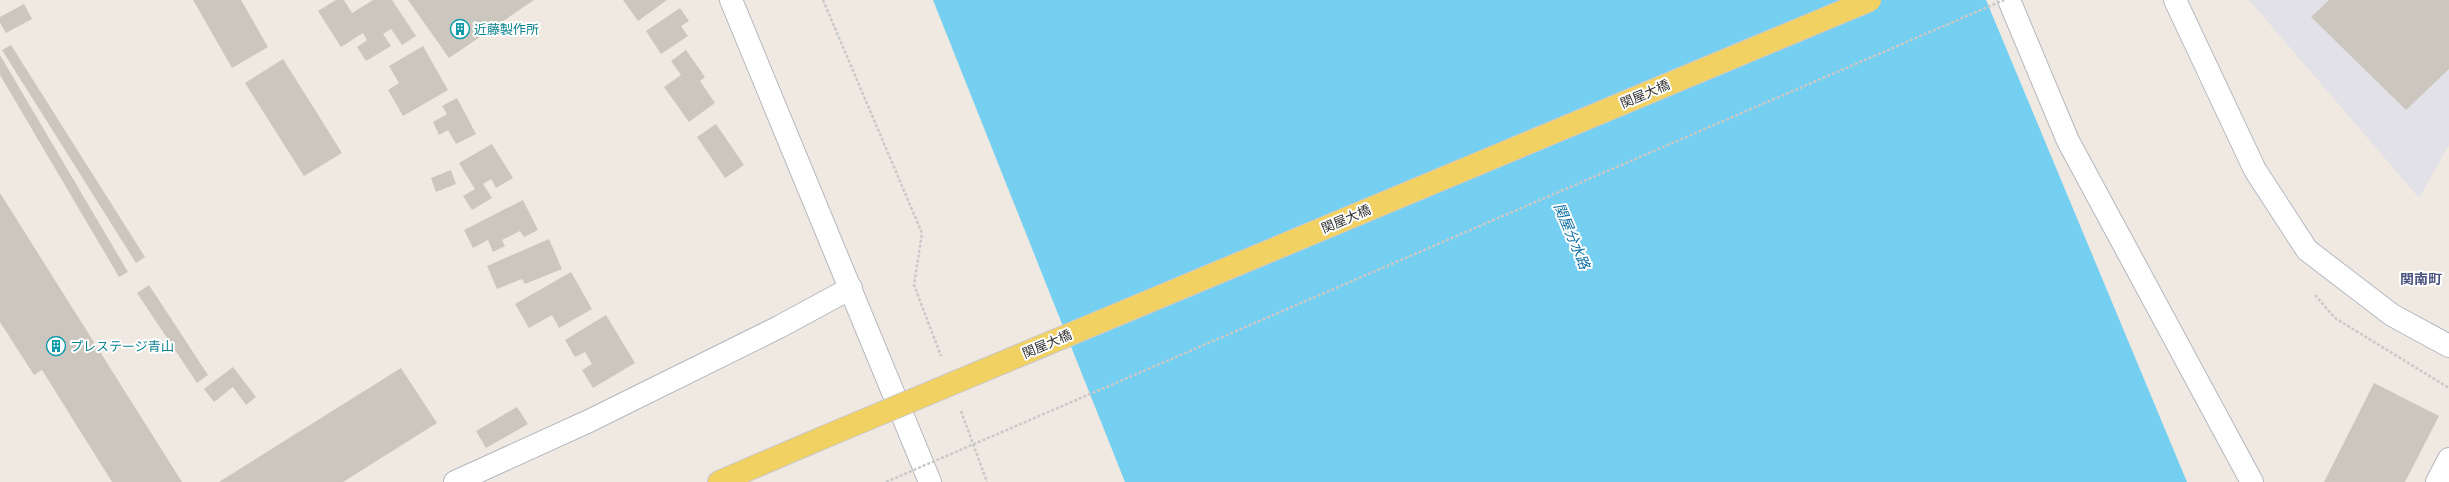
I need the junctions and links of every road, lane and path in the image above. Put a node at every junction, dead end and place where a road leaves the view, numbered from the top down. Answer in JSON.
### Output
{"nodes":[{"id":1,"x":731,"y":0,"type":"edge"},
{"id":2,"x":823,"y":0,"type":"edge"},
{"id":3,"x":1870,"y":0,"type":"edge"},
{"id":4,"x":2004,"y":0,"type":"edge"},
{"id":5,"x":2009,"y":0,"type":"edge"},
{"id":6,"x":2175,"y":0,"type":"edge"},
{"id":7,"x":851,"y":288,"type":"junction"},
{"id":8,"x":2449,"y":346,"type":"edge"},
{"id":9,"x":941,"y":358,"type":"dead end"},
{"id":10,"x":960,"y":409,"type":"dead end"},
{"id":11,"x":2449,"y":459,"type":"edge"},
{"id":12,"x":455,"y":482,"type":"edge"},
{"id":13,"x":719,"y":482,"type":"edge"},
{"id":14,"x":886,"y":482,"type":"edge"},
{"id":15,"x":930,"y":482,"type":"edge"},
{"id":16,"x":988,"y":482,"type":"edge"},
{"id":17,"x":2252,"y":482,"type":"edge"},
{"id":18,"x":2437,"y":482,"type":"edge"}],
"edges":[{"from":1,"to":7,"type":"street"},
{"from":2,"to":9,"type":"path"},
{"from":3,"to":13,"type":"main road","name":"関屋大橋","bridge":true},
{"from":4,"to":14,"type":"path","bridge":true},
{"from":5,"to":17,"type":"street"},
{"from":6,"to":8,"type":"street"},
{"from":7,"to":12,"type":"street"},
{"from":7,"to":15,"type":"street"},
{"from":10,"to":16,"type":"path"},
{"from":11,"to":18,"type":"street"}]}
